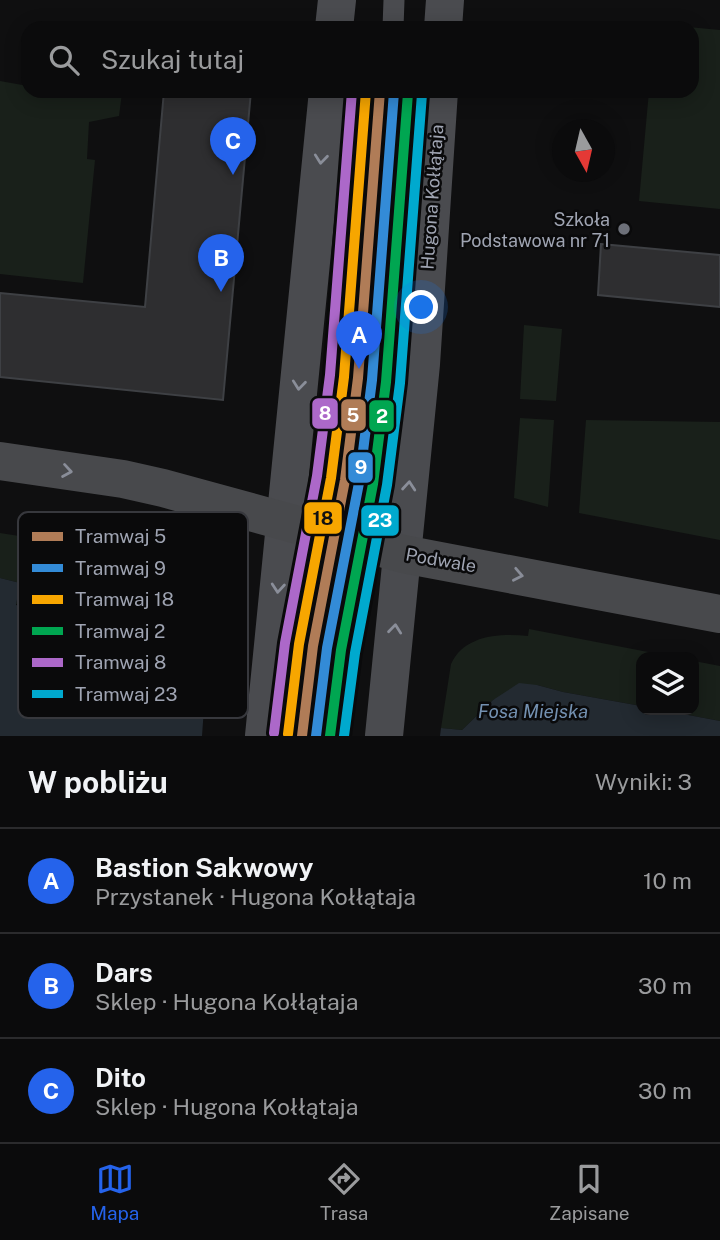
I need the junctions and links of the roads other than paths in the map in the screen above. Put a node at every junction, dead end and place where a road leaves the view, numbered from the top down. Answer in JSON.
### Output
{"nodes":[{"id":1,"x":337,"y":0,"type":"edge"},
{"id":2,"x":394,"y":0,"type":"edge"},
{"id":3,"x":445,"y":0,"type":"edge"},
{"id":4,"x":335,"y":21,"type":"edge"},
{"id":5,"x":393,"y":21,"type":"edge"},
{"id":6,"x":444,"y":21,"type":"edge"},
{"id":7,"x":327,"y":98,"type":"edge"},
{"id":8,"x":391,"y":98,"type":"edge"},
{"id":9,"x":439,"y":98,"type":"edge"},
{"id":10,"x":0,"y":460,"type":"edge"},
{"id":11,"x":285,"y":520,"type":"junction"},
{"id":12,"x":346,"y":538,"type":"junction"},
{"id":13,"x":402,"y":554,"type":"junction"},
{"id":14,"x":720,"y":614,"type":"edge"},
{"id":15,"x":265,"y":725,"type":"edge"},
{"id":16,"x":316,"y":727,"type":"edge"},
{"id":17,"x":385,"y":730,"type":"edge"}],
"edges":[{"from":1,"to":4,"type":"street"},
{"from":2,"to":5,"type":"lane"},
{"from":3,"to":6,"type":"street"},
{"from":7,"to":11,"type":"street","one_way":true},
{"from":8,"to":12,"type":"lane"},
{"from":13,"to":9,"type":"street","name":"Hugona Kołłątaja","one_way":true},
{"from":10,"to":11,"type":"main road","name":"Podwale","one_way":true},
{"from":11,"to":12,"type":"main road","name":"Podwale"},
{"from":11,"to":15,"type":"street","one_way":true},
{"from":12,"to":13,"type":"main road","name":"Podwale"},
{"from":12,"to":16,"type":"lane"},
{"from":13,"to":14,"type":"main road","name":"Podwale","one_way":true},
{"from":17,"to":13,"type":"street","name":"Hugona Kołłątaja","one_way":true}]}
